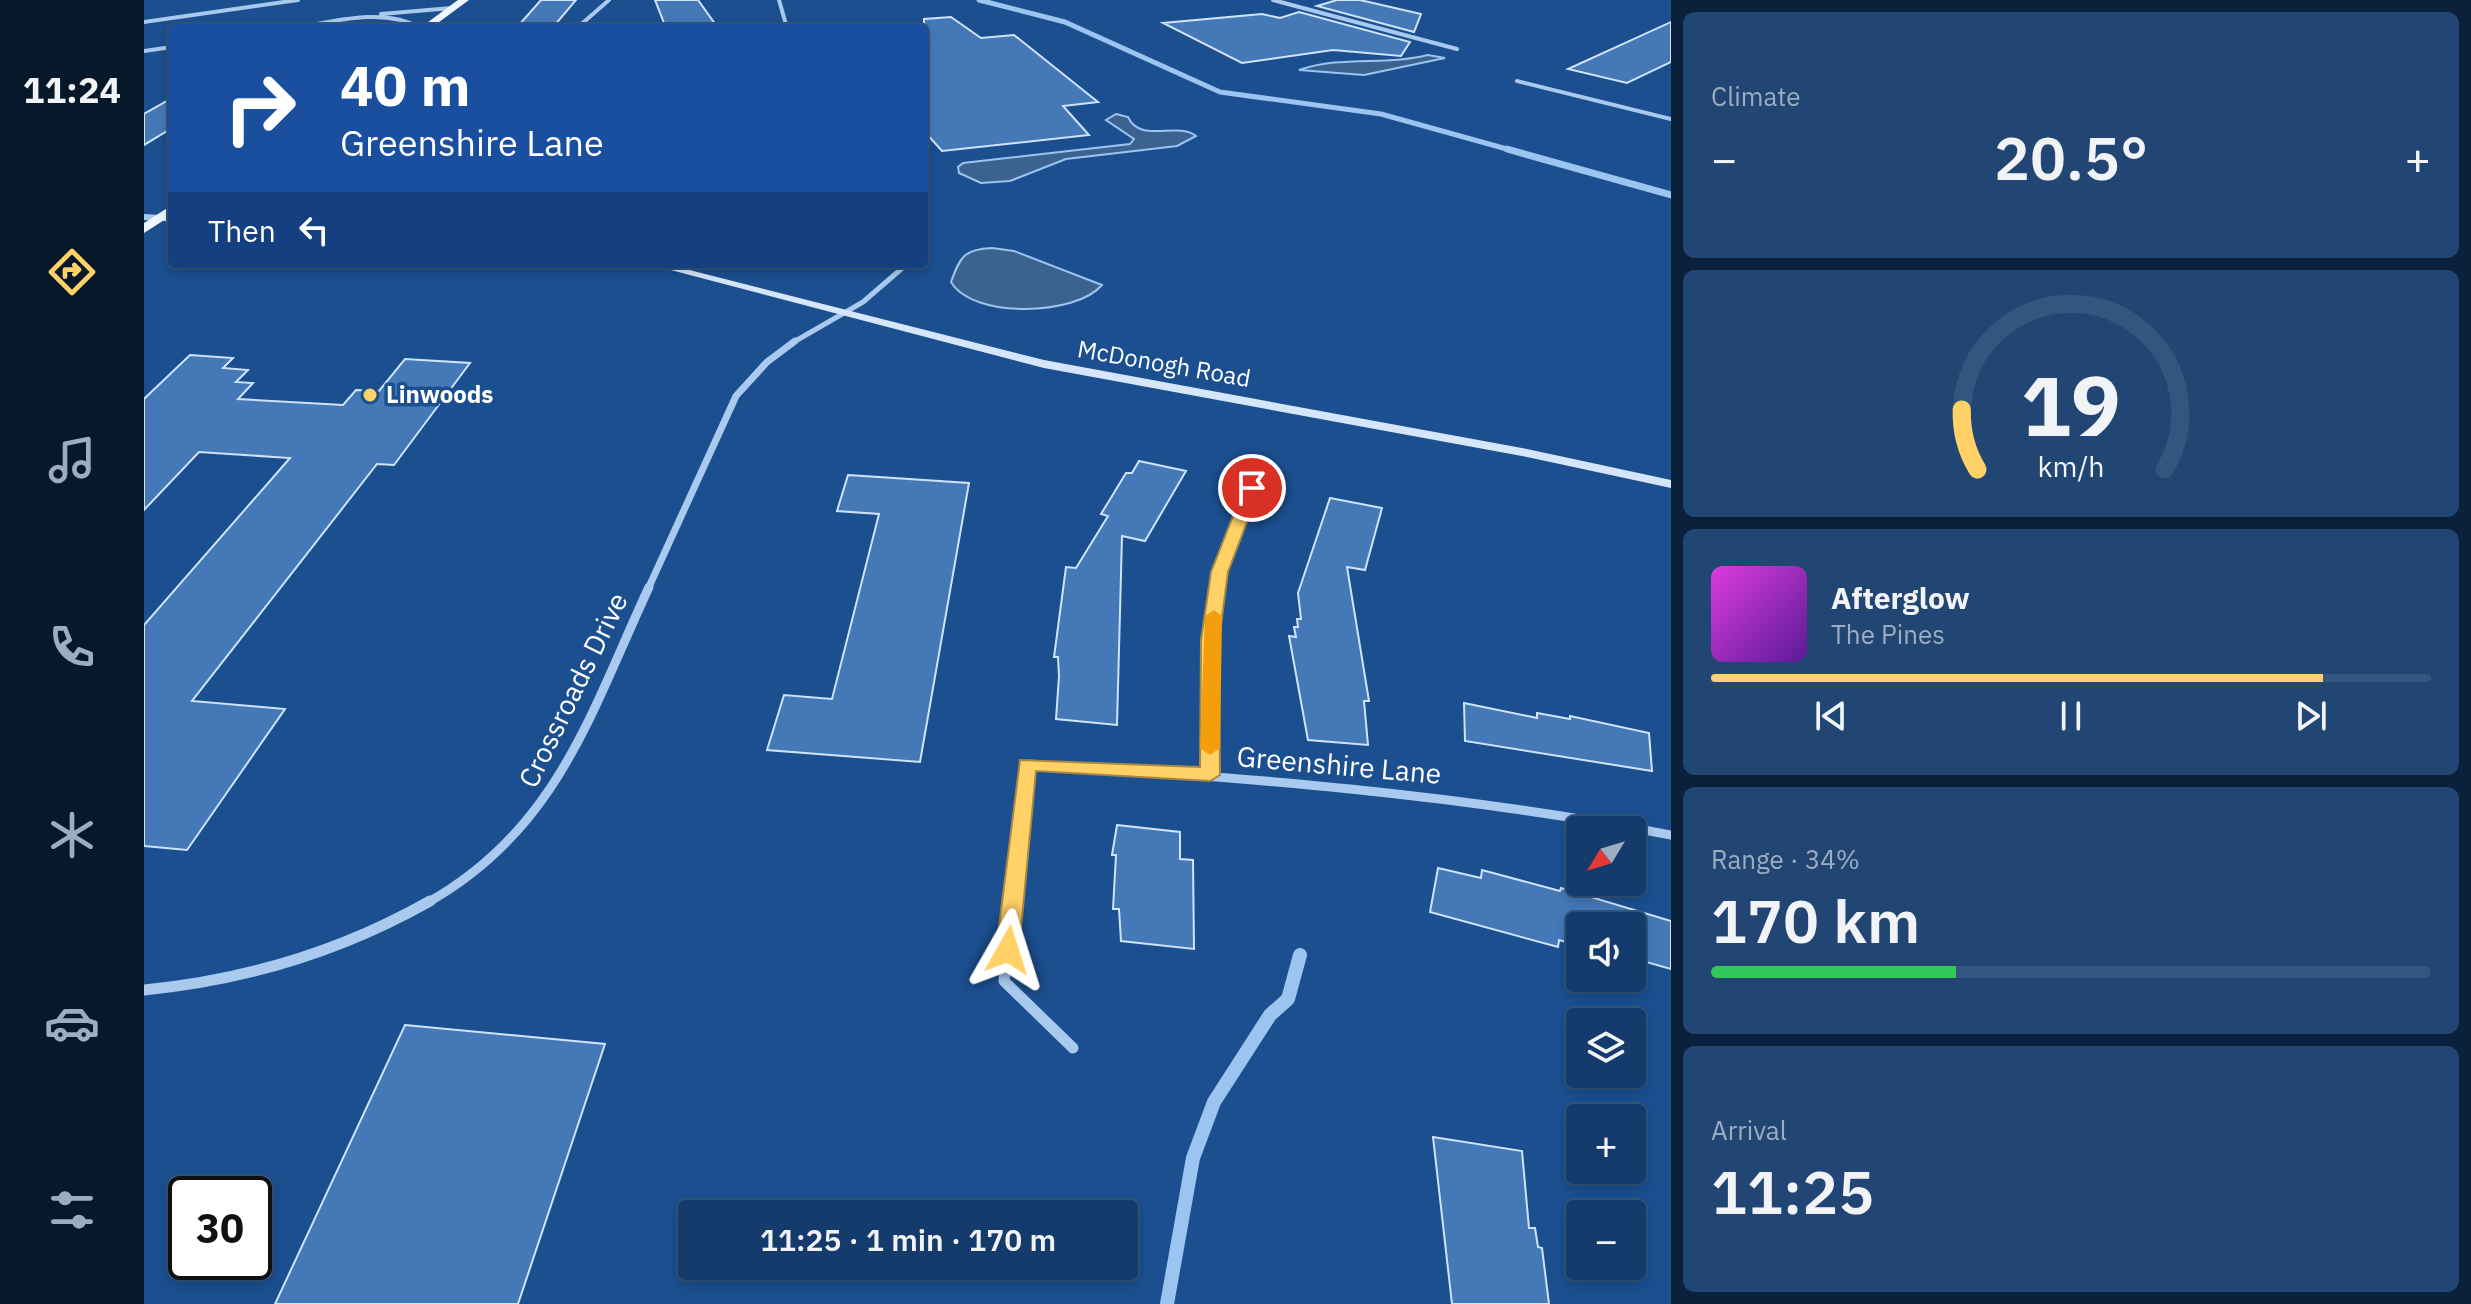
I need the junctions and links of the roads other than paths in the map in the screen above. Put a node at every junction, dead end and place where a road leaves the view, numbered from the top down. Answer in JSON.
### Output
{"nodes":[{"id":1,"x":298,"y":0,"type":"edge"},
{"id":2,"x":464,"y":0,"type":"edge"},
{"id":3,"x":609,"y":0,"type":"edge"},
{"id":4,"x":779,"y":0,"type":"edge"},
{"id":5,"x":1273,"y":0,"type":"edge"},
{"id":6,"x":452,"y":8,"type":"junction"},
{"id":7,"x":144,"y":22,"type":"edge"},
{"id":8,"x":335,"y":22,"type":"junction"},
{"id":9,"x":322,"y":24,"type":"edge"},
{"id":10,"x":415,"y":24,"type":"edge"},
{"id":11,"x":429,"y":24,"type":"edge"},
{"id":12,"x":582,"y":24,"type":"edge"},
{"id":13,"x":786,"y":24,"type":"edge"},
{"id":14,"x":168,"y":48,"type":"edge"},
{"id":15,"x":1457,"y":49,"type":"dead end"},
{"id":16,"x":144,"y":51,"type":"edge"},
{"id":17,"x":1517,"y":81,"type":"dead end"},
{"id":18,"x":1671,"y":119,"type":"edge"},
{"id":19,"x":144,"y":217,"type":"edge"},
{"id":20,"x":166,"y":218,"type":"edge"},
{"id":21,"x":144,"y":229,"type":"edge"},
{"id":22,"x":668,"y":268,"type":"edge"},
{"id":23,"x":903,"y":268,"type":"edge"},
{"id":24,"x":842,"y":313,"type":"junction"},
{"id":25,"x":1671,"y":484,"type":"edge"},
{"id":26,"x":1252,"y":488,"type":"dead end"},
{"id":27,"x":1210,"y":775,"type":"junction"},
{"id":28,"x":1671,"y":835,"type":"edge"},
{"id":29,"x":144,"y":990,"type":"edge"},
{"id":30,"x":1073,"y":1048,"type":"dead end"}],
"edges":[{"from":1,"to":7,"type":"street"},
{"from":2,"to":6,"type":"main road"},
{"from":3,"to":12,"type":"street"},
{"from":4,"to":13,"type":"street"},
{"from":5,"to":15,"type":"street"},
{"from":6,"to":8,"type":"street"},
{"from":6,"to":11,"type":"main road"},
{"from":8,"to":9,"type":"street"},
{"from":8,"to":10,"type":"street"},
{"from":14,"to":16,"type":"street"},
{"from":17,"to":18,"type":"street"},
{"from":19,"to":20,"type":"street"},
{"from":20,"to":21,"type":"main road"},
{"from":22,"to":24,"type":"main road","name":"McDonogh Road"},
{"from":23,"to":24,"type":"street","name":"Crossroads Drive"},
{"from":24,"to":25,"type":"main road","name":"McDonogh Road"},
{"from":24,"to":29,"type":"street","name":"Crossroads Drive"},
{"from":26,"to":27,"type":"street"},
{"from":27,"to":28,"type":"street","name":"Greenshire Lane"},
{"from":27,"to":30,"type":"street","name":"Greenshire Lane"}]}
